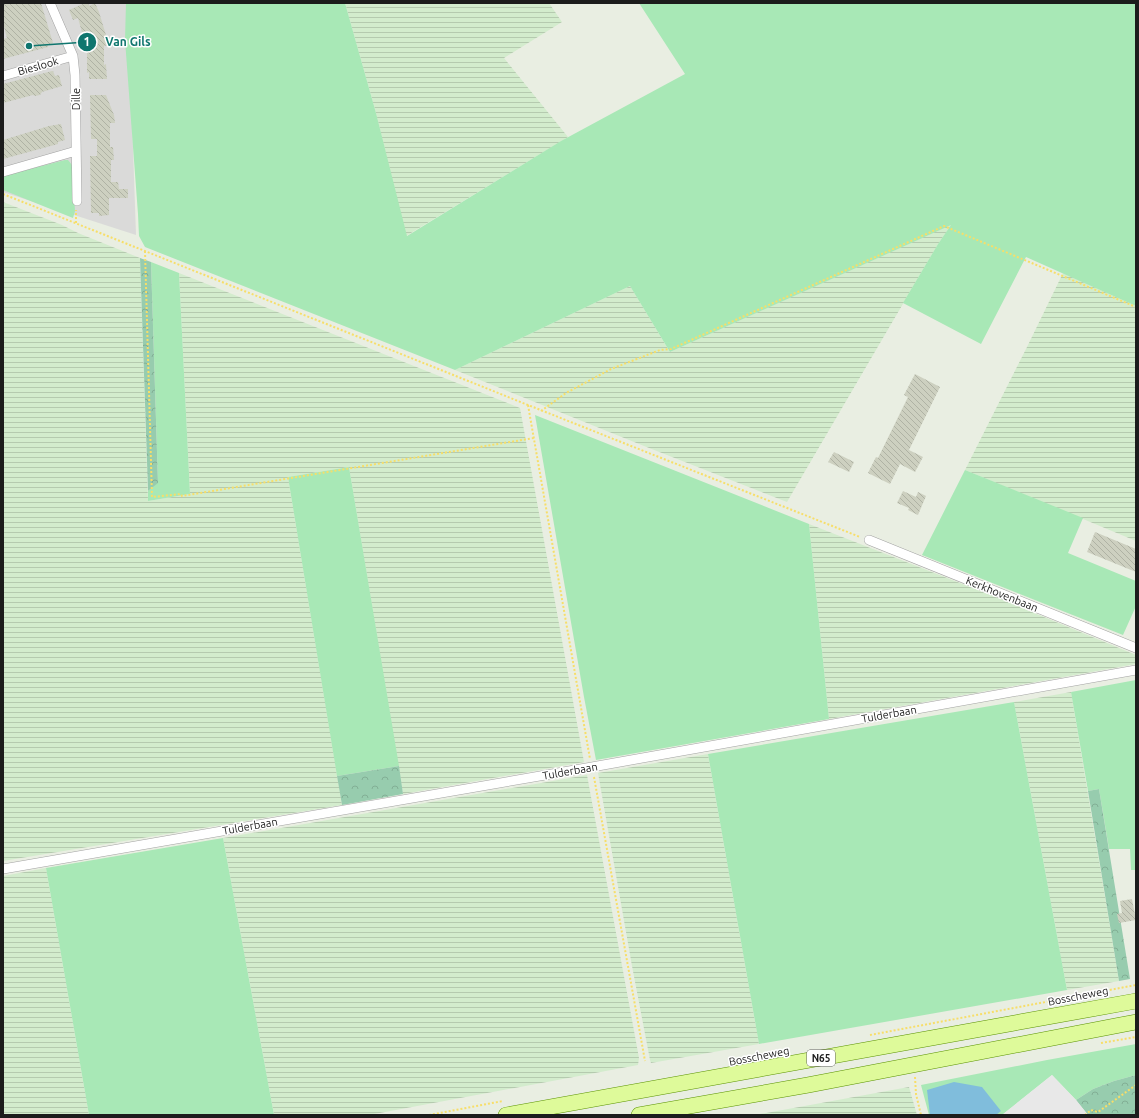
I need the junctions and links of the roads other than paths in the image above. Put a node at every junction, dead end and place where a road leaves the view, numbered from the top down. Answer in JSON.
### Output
{"nodes":[{"id":1,"x":50,"y":3,"type":"edge"},
{"id":2,"x":73,"y":56,"type":"junction"},
{"id":3,"x":3,"y":76,"type":"edge"},
{"id":4,"x":76,"y":151,"type":"junction"},
{"id":5,"x":3,"y":172,"type":"edge"},
{"id":6,"x":77,"y":201,"type":"dead end"},
{"id":7,"x":869,"y":540,"type":"road end"},
{"id":8,"x":1136,"y":648,"type":"edge"},
{"id":9,"x":1136,"y":670,"type":"edge"},
{"id":10,"x":3,"y":869,"type":"edge"},
{"id":11,"x":1136,"y":1001,"type":"edge"},
{"id":12,"x":1136,"y":1022,"type":"edge"},
{"id":13,"x":506,"y":1108,"type":"edge"},
{"id":14,"x":639,"y":1115,"type":"edge"}],
"edges":[{"from":1,"to":2,"type":"street","name":"Dille"},
{"from":2,"to":3,"type":"street","name":"Bieslook"},
{"from":2,"to":4,"type":"street","name":"Dille"},
{"from":4,"to":5,"type":"street"},
{"from":4,"to":6,"type":"street","name":"Dille"},
{"from":7,"to":8,"type":"street","name":"Kerkhovenbaan"},
{"from":9,"to":10,"type":"street","name":"Tulderbaan"},
{"from":11,"to":13,"type":"main road","name":"Bosscheweg","number":"N65"},
{"from":12,"to":14,"type":"main road","number":"N65"}]}
